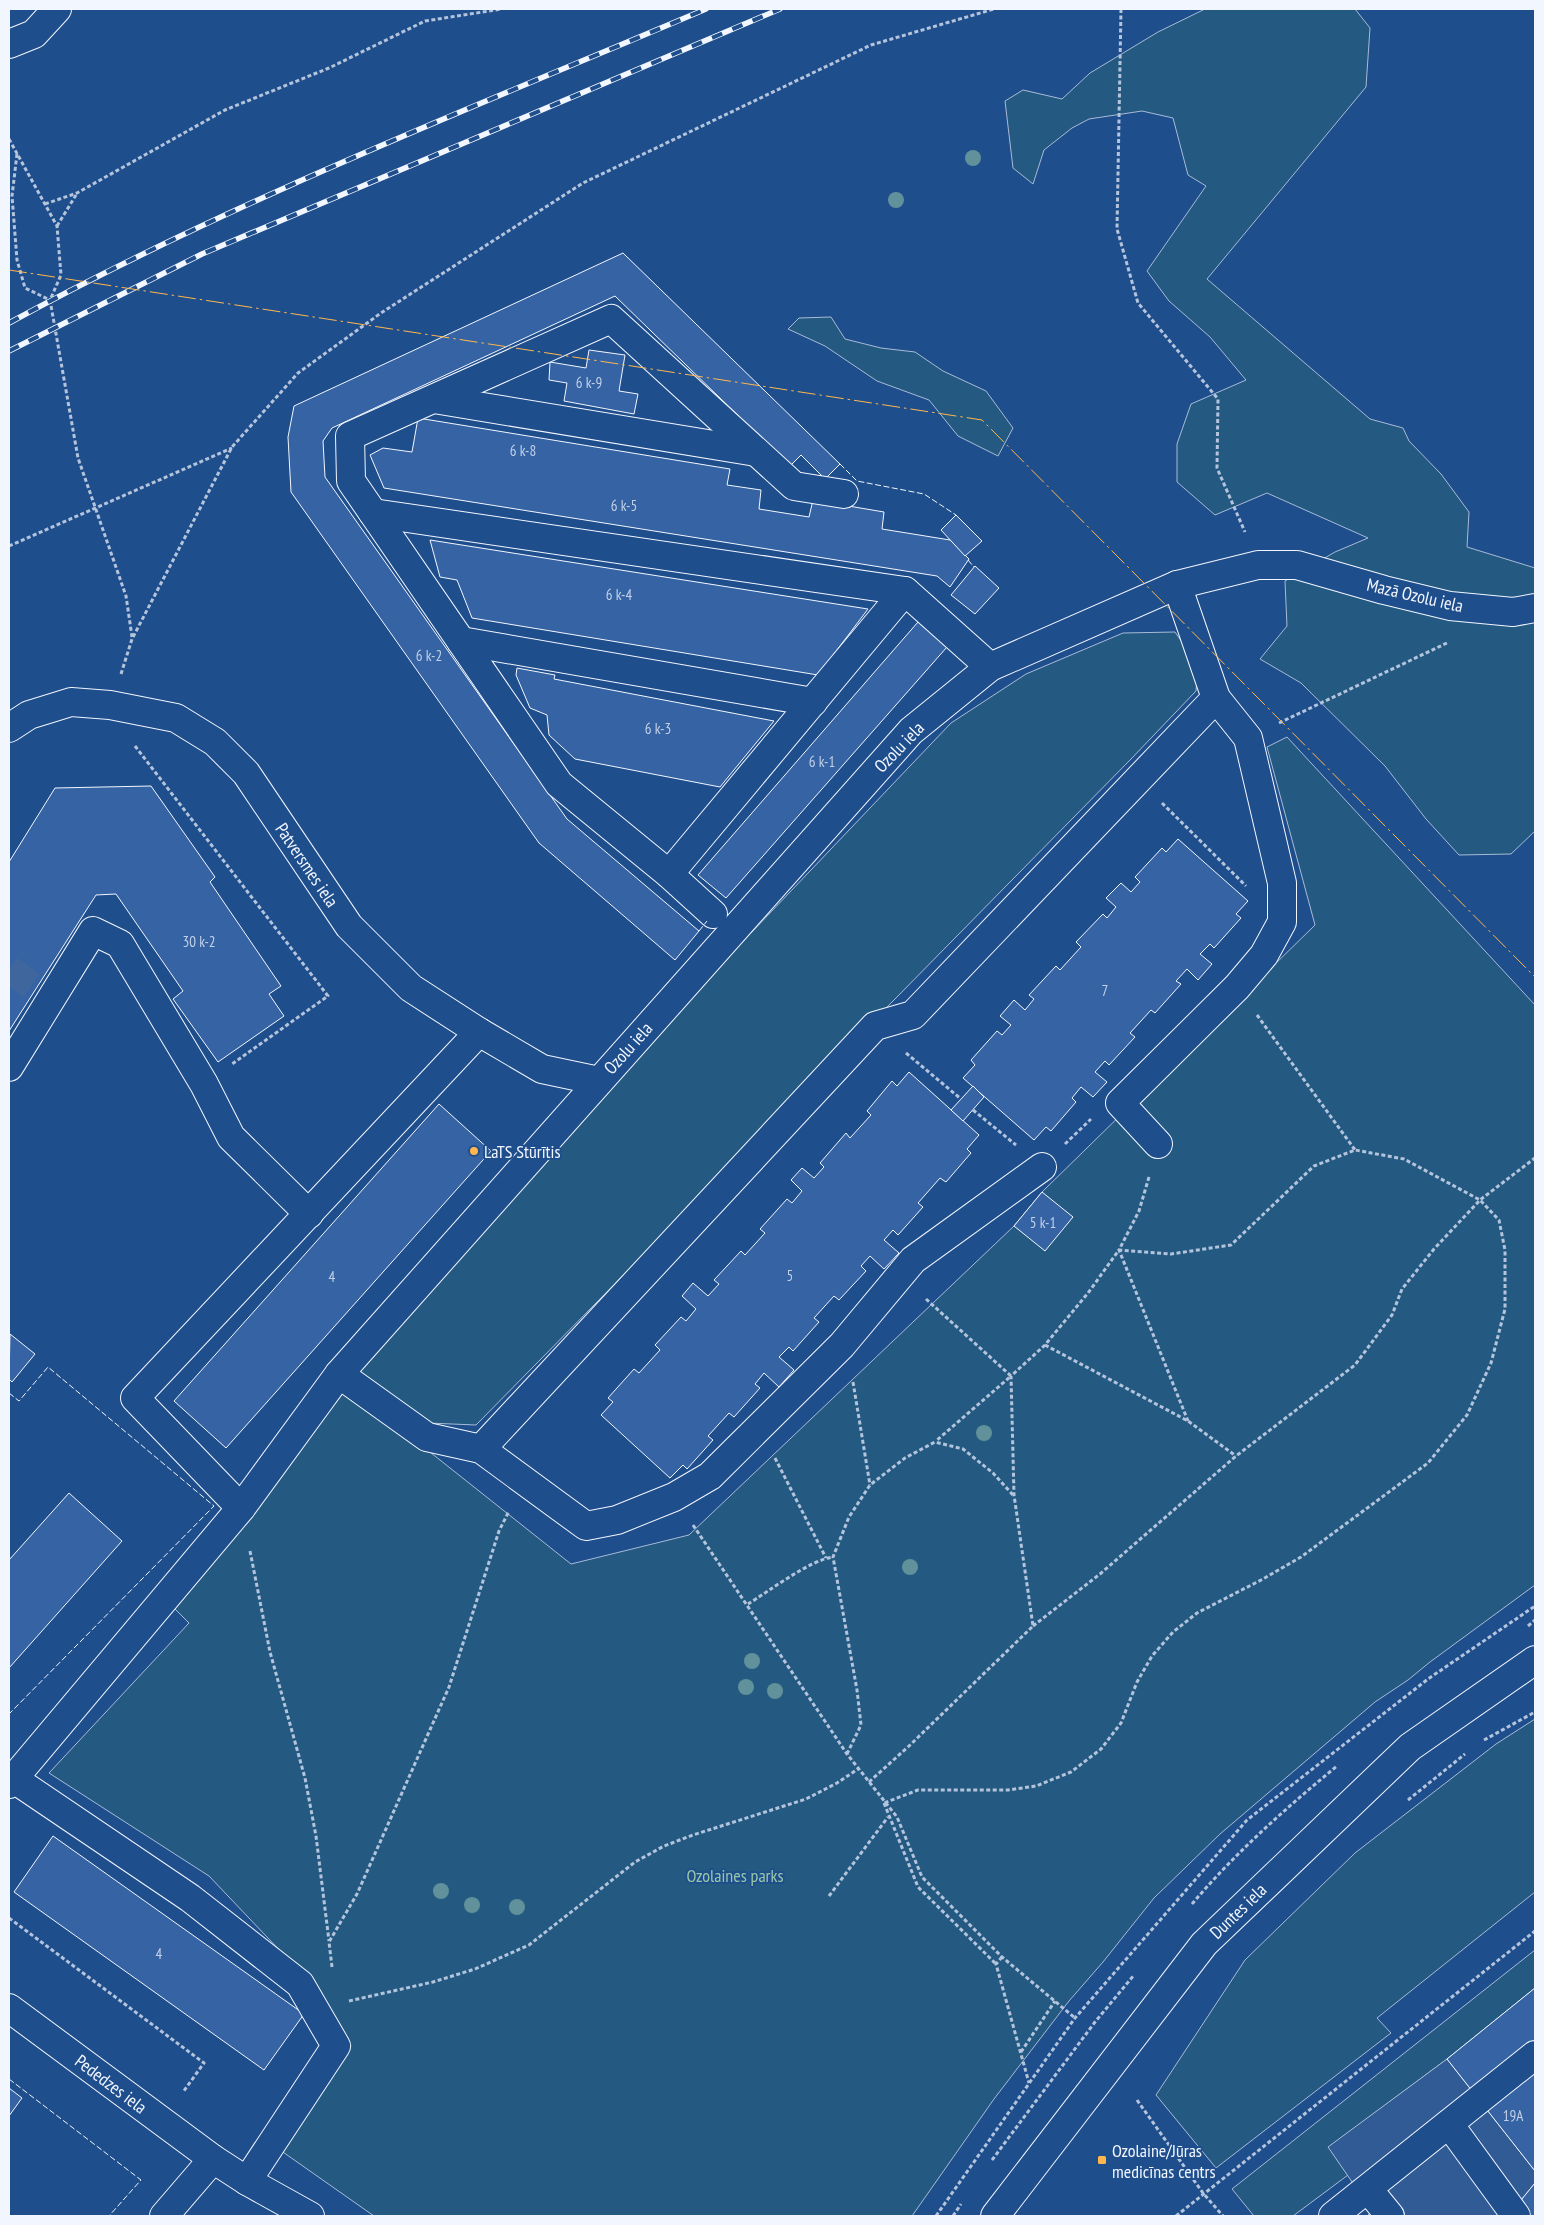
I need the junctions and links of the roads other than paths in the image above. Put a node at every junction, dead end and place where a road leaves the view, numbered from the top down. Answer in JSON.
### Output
{"nodes":[{"id":1,"x":57,"y":9,"type":"edge"},
{"id":2,"x":9,"y":44,"type":"edge"},
{"id":3,"x":434,"y":398,"type":"junction"},
{"id":4,"x":756,"y":452,"type":"junction"},
{"id":5,"x":844,"y":494,"type":"dead end"},
{"id":6,"x":373,"y":513,"type":"junction"},
{"id":7,"x":1297,"y":565,"type":"joint"},
{"id":8,"x":1176,"y":584,"type":"junction"},
{"id":9,"x":905,"y":591,"type":"junction"},
{"id":10,"x":1535,"y":608,"type":"edge"},
{"id":11,"x":461,"y":641,"type":"junction"},
{"id":12,"x":990,"y":667,"type":"junction"},
{"id":13,"x":1216,"y":698,"type":"junction"},
{"id":14,"x":813,"y":702,"type":"junction"},
{"id":15,"x":9,"y":728,"type":"edge"},
{"id":16,"x":669,"y":874,"type":"junction"},
{"id":17,"x":713,"y":914,"type":"dead end"},
{"id":18,"x":480,"y":1032,"type":"junction"},
{"id":19,"x":9,"y":1067,"type":"edge"},
{"id":20,"x":599,"y":1081,"type":"junction"},
{"id":21,"x":1158,"y":1144,"type":"road end"},
{"id":22,"x":1051,"y":1158,"type":"road end"},
{"id":23,"x":309,"y":1214,"type":"junction"},
{"id":24,"x":339,"y":1374,"type":"junction"},
{"id":25,"x":481,"y":1449,"type":"junction"},
{"id":26,"x":241,"y":1508,"type":"junction"},
{"id":27,"x":1535,"y":1660,"type":"edge"},
{"id":28,"x":11,"y":1782,"type":"edge"},
{"id":29,"x":9,"y":2008,"type":"edge"},
{"id":30,"x":1535,"y":2055,"type":"edge"},
{"id":31,"x":1449,"y":2124,"type":"junction"},
{"id":32,"x":213,"y":2159,"type":"junction"},
{"id":33,"x":247,"y":2182,"type":"junction"},
{"id":34,"x":1368,"y":2189,"type":"junction"},
{"id":35,"x":164,"y":2216,"type":"edge"},
{"id":36,"x":310,"y":2216,"type":"edge"},
{"id":37,"x":995,"y":2216,"type":"edge"},
{"id":38,"x":1333,"y":2216,"type":"edge"},
{"id":39,"x":1390,"y":2216,"type":"edge"},
{"id":40,"x":1516,"y":2216,"type":"edge"}],
"edges":[{"from":1,"to":2,"type":"street"},
{"from":3,"to":4,"type":"street"},
{"from":3,"to":4,"type":"street"},
{"from":3,"to":6,"type":"street"},
{"from":4,"to":5,"type":"street"},
{"from":6,"to":9,"type":"street"},
{"from":6,"to":11,"type":"street"},
{"from":7,"to":8,"type":"street","name":"Ozolu iela"},
{"from":7,"to":10,"type":"street","name":"Mazā Ozolu iela"},
{"from":8,"to":12,"type":"street","name":"Ozolu iela"},
{"from":8,"to":13,"type":"street"},
{"from":9,"to":12,"type":"street"},
{"from":9,"to":14,"type":"street"},
{"from":11,"to":14,"type":"street"},
{"from":11,"to":16,"type":"street"},
{"from":12,"to":20,"type":"street","name":"Ozolu iela"},
{"from":13,"to":21,"type":"street"},
{"from":13,"to":25,"type":"street"},
{"from":14,"to":16,"type":"street"},
{"from":15,"to":18,"type":"street","name":"Patversmes iela"},
{"from":16,"to":17,"type":"street"},
{"from":18,"to":20,"type":"street","name":"Patversmes iela"},
{"from":18,"to":23,"type":"street"},
{"from":19,"to":23,"type":"street"},
{"from":20,"to":24,"type":"street","name":"Ozolu iela"},
{"from":22,"to":25,"type":"street"},
{"from":23,"to":26,"type":"street"},
{"from":24,"to":25,"type":"street"},
{"from":24,"to":26,"type":"street","name":"Ozolu iela"},
{"from":26,"to":28,"type":"street","name":"Ozolu iela"},
{"from":27,"to":37,"type":"street","name":"Duntes iela"},
{"from":28,"to":33,"type":"street"},
{"from":29,"to":32,"type":"street","name":"Pededzes iela"},
{"from":30,"to":31,"type":"street"},
{"from":31,"to":34,"type":"street"},
{"from":31,"to":40,"type":"street"},
{"from":32,"to":33,"type":"street","name":"Pededzes iela"},
{"from":32,"to":35,"type":"street"},
{"from":33,"to":36,"type":"street","name":"Pededzes iela"},
{"from":34,"to":38,"type":"street"},
{"from":34,"to":39,"type":"street"}]}
